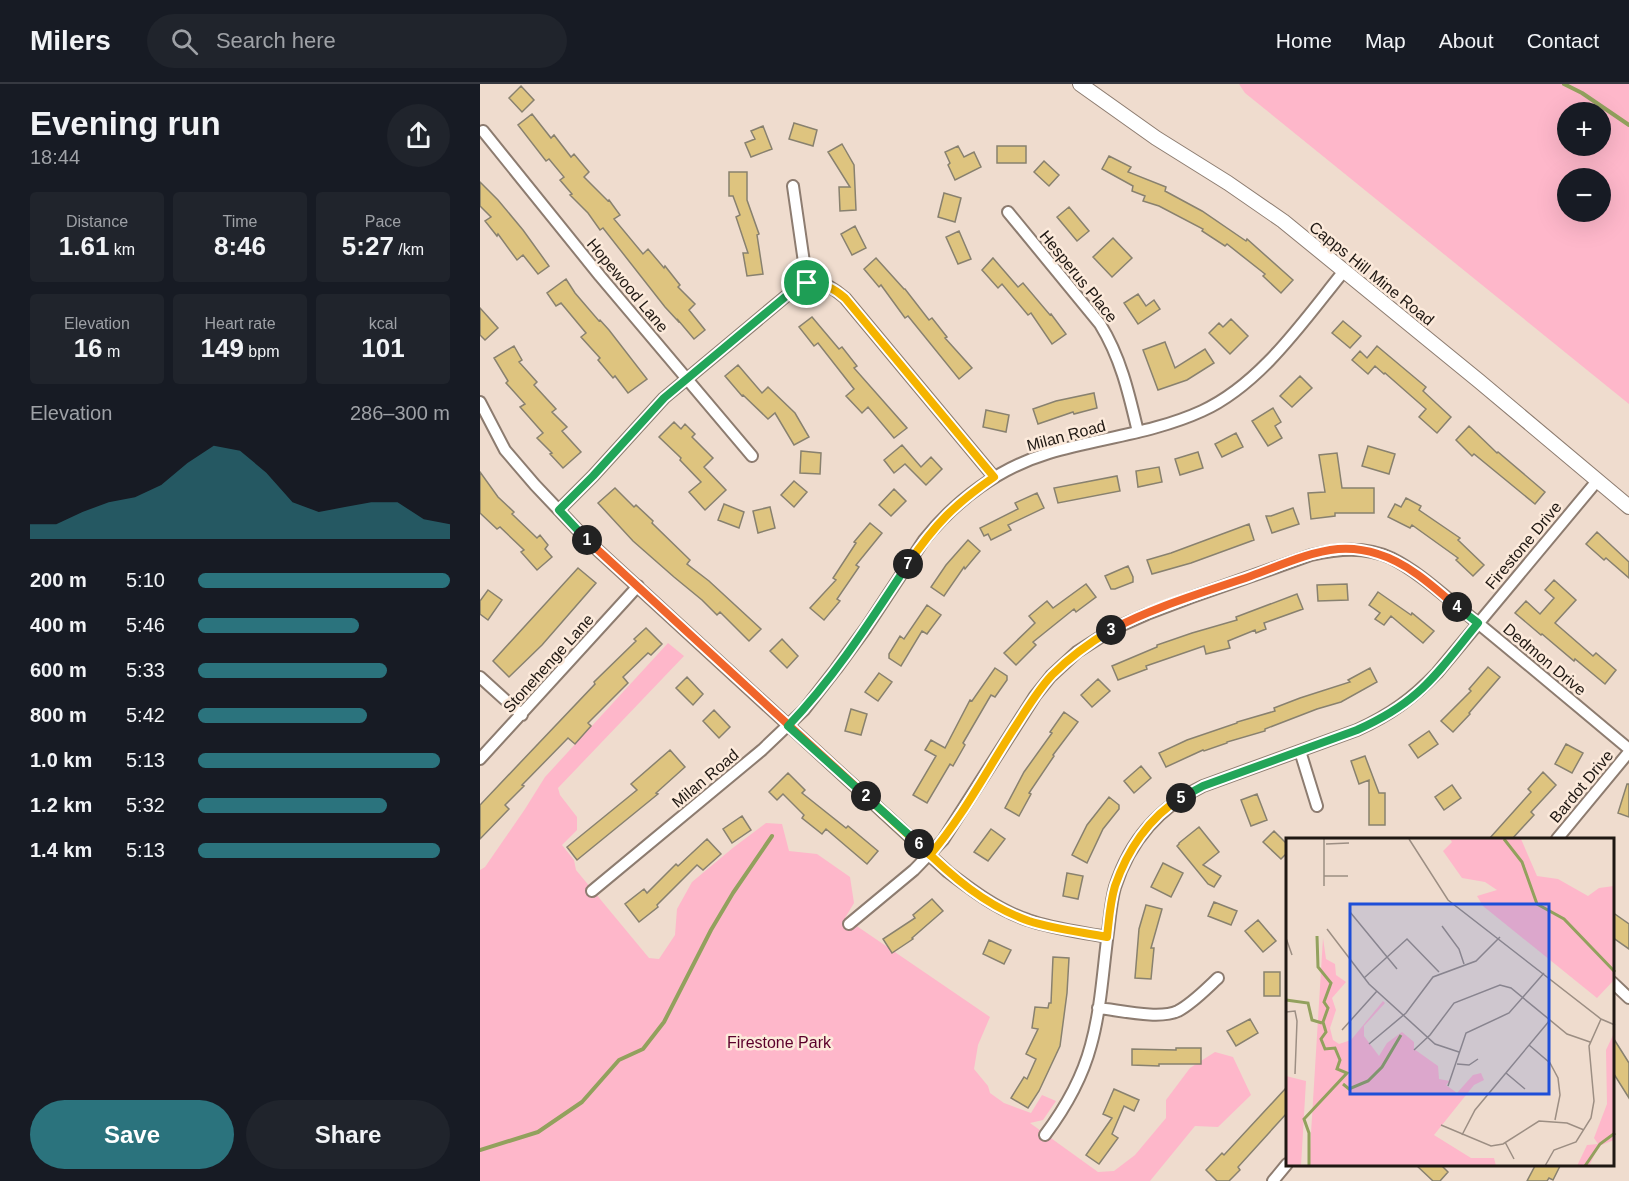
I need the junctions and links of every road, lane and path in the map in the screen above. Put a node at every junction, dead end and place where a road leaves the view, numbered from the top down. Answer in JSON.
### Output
{"nodes":[{"id":1,"x":1080,"y":84,"type":"edge"},
{"id":2,"x":483,"y":131,"type":"dead end"},
{"id":3,"x":793,"y":186,"type":"dead end"},
{"id":4,"x":1008,"y":212,"type":"dead end"},
{"id":5,"x":1344,"y":271,"type":"junction"},
{"id":6,"x":807,"y":283,"type":"junction"},
{"id":7,"x":687,"y":378,"type":"junction"},
{"id":8,"x":480,"y":402,"type":"edge"},
{"id":9,"x":1138,"y":432,"type":"junction"},
{"id":10,"x":752,"y":456,"type":"dead end"},
{"id":11,"x":994,"y":477,"type":"junction"},
{"id":12,"x":1597,"y":481,"type":"junction"},
{"id":13,"x":1629,"y":507,"type":"edge"},
{"id":14,"x":559,"y":510,"type":"junction"},
{"id":15,"x":638,"y":586,"type":"junction"},
{"id":16,"x":1478,"y":623,"type":"junction"},
{"id":17,"x":480,"y":677,"type":"edge"},
{"id":18,"x":522,"y":715,"type":"junction"},
{"id":19,"x":788,"y":726,"type":"junction"},
{"id":20,"x":1629,"y":750,"type":"edge"},
{"id":21,"x":1300,"y":751,"type":"junction"},
{"id":22,"x":480,"y":759,"type":"edge"},
{"id":23,"x":1317,"y":806,"type":"dead end"},
{"id":24,"x":1558,"y":838,"type":"edge"},
{"id":25,"x":930,"y":855,"type":"junction"},
{"id":26,"x":592,"y":891,"type":"dead end"},
{"id":27,"x":849,"y":924,"type":"dead end"},
{"id":28,"x":1107,"y":937,"type":"junction"},
{"id":29,"x":1218,"y":978,"type":"dead end"},
{"id":30,"x":1614,"y":984,"type":"edge"},
{"id":31,"x":1629,"y":998,"type":"edge"},
{"id":32,"x":1098,"y":1008,"type":"junction"},
{"id":33,"x":1045,"y":1135,"type":"dead end"},
{"id":34,"x":1286,"y":1165,"type":"edge"},
{"id":35,"x":1273,"y":1181,"type":"edge"}],
"edges":[{"from":1,"to":5,"type":"street","name":"Capps Hill Mine Road"},
{"from":2,"to":7,"type":"street","name":"Hopewood Lane"},
{"from":3,"to":6,"type":"street"},
{"from":4,"to":9,"type":"street","name":"Hesperus Place"},
{"from":5,"to":9,"type":"street","name":"Milan Road"},
{"from":5,"to":12,"type":"street","name":"Capps Hill Mine Road"},
{"from":6,"to":7,"type":"street"},
{"from":6,"to":11,"type":"street"},
{"from":7,"to":10,"type":"street","name":"Hopewood Lane"},
{"from":7,"to":14,"type":"street"},
{"from":8,"to":14,"type":"street"},
{"from":9,"to":11,"type":"street","name":"Milan Road"},
{"from":11,"to":19,"type":"street","name":"Milan Road"},
{"from":12,"to":13,"type":"street","name":"Capps Hill Mine Road"},
{"from":12,"to":16,"type":"street","name":"Firestone Drive"},
{"from":14,"to":15,"type":"street"},
{"from":15,"to":18,"type":"street","name":"Stonehenge Lane"},
{"from":15,"to":19,"type":"street"},
{"from":16,"to":20,"type":"street","name":"Dedmon Drive"},
{"from":16,"to":21,"type":"street","name":"Firestone Drive"},
{"from":16,"to":25,"type":"street","name":"Dedmon Drive"},
{"from":17,"to":18,"type":"street"},
{"from":18,"to":22,"type":"street","name":"Stonehenge Lane"},
{"from":19,"to":25,"type":"street"},
{"from":19,"to":26,"type":"street","name":"Milan Road"},
{"from":20,"to":24,"type":"street","name":"Bardot Drive"},
{"from":21,"to":23,"type":"street"},
{"from":21,"to":28,"type":"street","name":"Firestone Drive"},
{"from":25,"to":27,"type":"street","name":"Dedmon Drive"},
{"from":25,"to":28,"type":"street"},
{"from":28,"to":32,"type":"street","name":"Firestone Drive"},
{"from":29,"to":32,"type":"street"},
{"from":30,"to":31,"type":"street"},
{"from":32,"to":33,"type":"street","name":"Firestone Drive"},
{"from":34,"to":35,"type":"street"}]}
